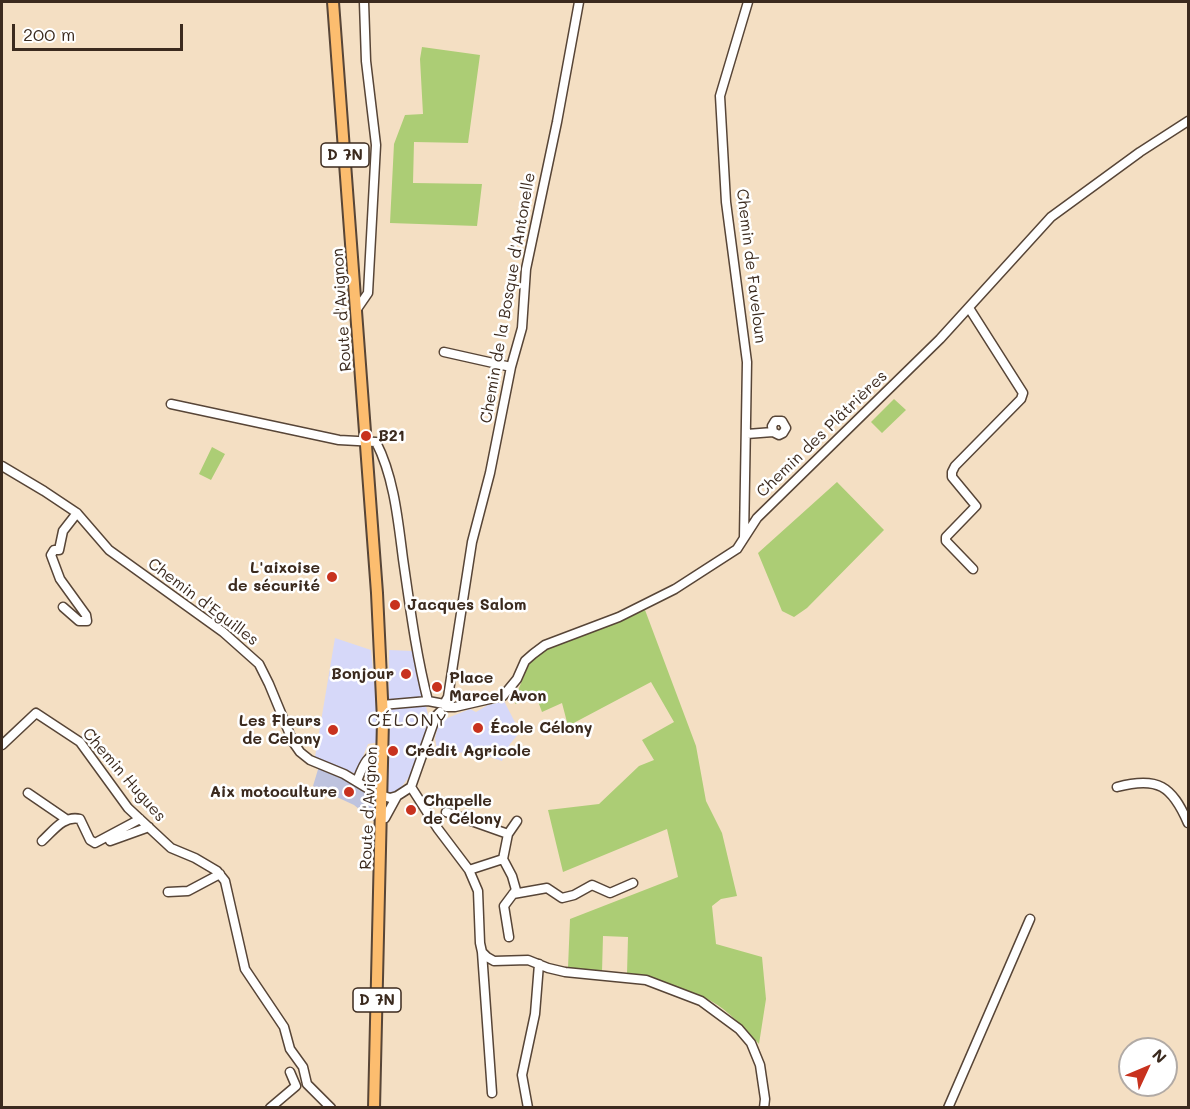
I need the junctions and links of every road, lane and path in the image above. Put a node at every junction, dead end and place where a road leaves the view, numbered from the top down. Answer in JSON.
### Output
{"nodes":[{"id":1,"x":333,"y":2,"type":"edge"},
{"id":2,"x":364,"y":2,"type":"edge"},
{"id":3,"x":579,"y":2,"type":"edge"},
{"id":4,"x":748,"y":2,"type":"edge"},
{"id":5,"x":1188,"y":121,"type":"edge"},
{"id":6,"x":969,"y":308,"type":"junction"},
{"id":7,"x":357,"y":309,"type":"junction"},
{"id":8,"x":444,"y":352,"type":"dead end"},
{"id":9,"x":511,"y":367,"type":"junction"},
{"id":10,"x":171,"y":404,"type":"dead end"},
{"id":11,"x":773,"y":432,"type":"dead end"},
{"id":12,"x":747,"y":434,"type":"junction"},
{"id":13,"x":366,"y":443,"type":"junction"},
{"id":14,"x":2,"y":466,"type":"edge"},
{"id":15,"x":77,"y":513,"type":"junction"},
{"id":16,"x":744,"y":539,"type":"junction"},
{"id":17,"x":973,"y":569,"type":"dead end"},
{"id":18,"x":63,"y":607,"type":"dead end"},
{"id":19,"x":428,"y":701,"type":"junction"},
{"id":20,"x":384,"y":705,"type":"junction"},
{"id":21,"x":442,"y":707,"type":"junction"},
{"id":22,"x":2,"y":744,"type":"edge"},
{"id":23,"x":382,"y":750,"type":"junction"},
{"id":24,"x":357,"y":781,"type":"junction"},
{"id":25,"x":411,"y":787,"type":"junction"},
{"id":26,"x":1117,"y":787,"type":"dead end"},
{"id":27,"x":28,"y":793,"type":"dead end"},
{"id":28,"x":387,"y":796,"type":"junction"},
{"id":29,"x":446,"y":812,"type":"dead end"},
{"id":30,"x":66,"y":819,"type":"junction"},
{"id":31,"x":140,"y":819,"type":"junction"},
{"id":32,"x":517,"y":821,"type":"dead end"},
{"id":33,"x":1188,"y":823,"type":"edge"},
{"id":34,"x":149,"y":827,"type":"junction"},
{"id":35,"x":508,"y":834,"type":"junction"},
{"id":36,"x":110,"y":841,"type":"dead end"},
{"id":37,"x":42,"y":842,"type":"dead end"},
{"id":38,"x":503,"y":859,"type":"junction"},
{"id":39,"x":469,"y":870,"type":"junction"},
{"id":40,"x":220,"y":874,"type":"junction"},
{"id":41,"x":633,"y":883,"type":"dead end"},
{"id":42,"x":168,"y":892,"type":"dead end"},
{"id":43,"x":380,"y":892,"type":"junction"},
{"id":44,"x":513,"y":894,"type":"junction"},
{"id":45,"x":1030,"y":919,"type":"dead end"},
{"id":46,"x":509,"y":937,"type":"dead end"},
{"id":47,"x":482,"y":952,"type":"junction"},
{"id":48,"x":539,"y":964,"type":"junction"},
{"id":49,"x":290,"y":1072,"type":"dead end"},
{"id":50,"x":492,"y":1092,"type":"dead end"},
{"id":51,"x":270,"y":1107,"type":"edge"},
{"id":52,"x":331,"y":1107,"type":"edge"},
{"id":53,"x":374,"y":1107,"type":"edge"},
{"id":54,"x":528,"y":1107,"type":"edge"},
{"id":55,"x":764,"y":1107,"type":"edge"},
{"id":56,"x":948,"y":1107,"type":"edge"}],
"edges":[{"from":1,"to":7,"type":"main road","name":"Route d'Avignon","number":"D 7N"},
{"from":2,"to":7,"type":"street"},
{"from":3,"to":9,"type":"street","name":"Chemin de la Bosque d'Antonelle"},
{"from":4,"to":12,"type":"street","name":"Chemin de Faveloun"},
{"from":5,"to":6,"type":"street","name":"Chemin des Plâtrières"},
{"from":6,"to":16,"type":"street","name":"Chemin des Plâtrières"},
{"from":6,"to":17,"type":"street"},
{"from":7,"to":13,"type":"main road","name":"Route d'Avignon","number":"D 7N"},
{"from":8,"to":9,"type":"street"},
{"from":9,"to":21,"type":"street","name":"Chemin de la Bosque d'Antonelle"},
{"from":10,"to":13,"type":"street"},
{"from":11,"to":12,"type":"street"},
{"from":12,"to":16,"type":"street","name":"Chemin de Faveloun"},
{"from":13,"to":19,"type":"street"},
{"from":13,"to":20,"type":"main road","name":"Route d'Avignon","number":"D 7N"},
{"from":14,"to":15,"type":"street","name":"Chemin d'Eguilles"},
{"from":15,"to":18,"type":"street"},
{"from":15,"to":24,"type":"street","name":"Chemin d'Eguilles"},
{"from":16,"to":21,"type":"street","name":"Chemin des Plâtrières"},
{"from":19,"to":20,"type":"street"},
{"from":19,"to":21,"type":"street"},
{"from":20,"to":23,"type":"main road","name":"Route d'Avignon","number":"D 7N"},
{"from":20,"to":28,"type":"main road","name":"Route d'Avignon","number":"D 7N"},
{"from":21,"to":25,"type":"street"},
{"from":22,"to":31,"type":"street","name":"Chemin Hugues"},
{"from":23,"to":24,"type":"street"},
{"from":23,"to":28,"type":"main road","name":"Route d'Avignon","number":"D 7N"},
{"from":24,"to":28,"type":"street","name":"Chemin d'Eguilles"},
{"from":25,"to":28,"type":"street"},
{"from":25,"to":39,"type":"street"},
{"from":26,"to":33,"type":"street"},
{"from":27,"to":30,"type":"street"},
{"from":28,"to":43,"type":"main road","name":"Route d'Avignon","number":"D 7N"},
{"from":28,"to":43,"type":"main road","name":"Route d'Avignon","number":"D 7N"},
{"from":29,"to":35,"type":"street"},
{"from":30,"to":31,"type":"street"},
{"from":30,"to":37,"type":"street"},
{"from":31,"to":34,"type":"street","name":"Chemin Hugues"},
{"from":32,"to":35,"type":"street"},
{"from":34,"to":36,"type":"street"},
{"from":34,"to":40,"type":"street","name":"Chemin Hugues"},
{"from":35,"to":38,"type":"street"},
{"from":38,"to":39,"type":"street"},
{"from":38,"to":44,"type":"street"},
{"from":39,"to":47,"type":"street"},
{"from":40,"to":42,"type":"street"},
{"from":40,"to":52,"type":"street"},
{"from":41,"to":44,"type":"street"},
{"from":43,"to":53,"type":"main road","name":"Route d'Avignon","number":"D 7N"},
{"from":44,"to":46,"type":"street"},
{"from":45,"to":56,"type":"street"},
{"from":47,"to":48,"type":"street"},
{"from":47,"to":50,"type":"street"},
{"from":48,"to":54,"type":"street"},
{"from":48,"to":55,"type":"street"},
{"from":49,"to":51,"type":"street"}]}
